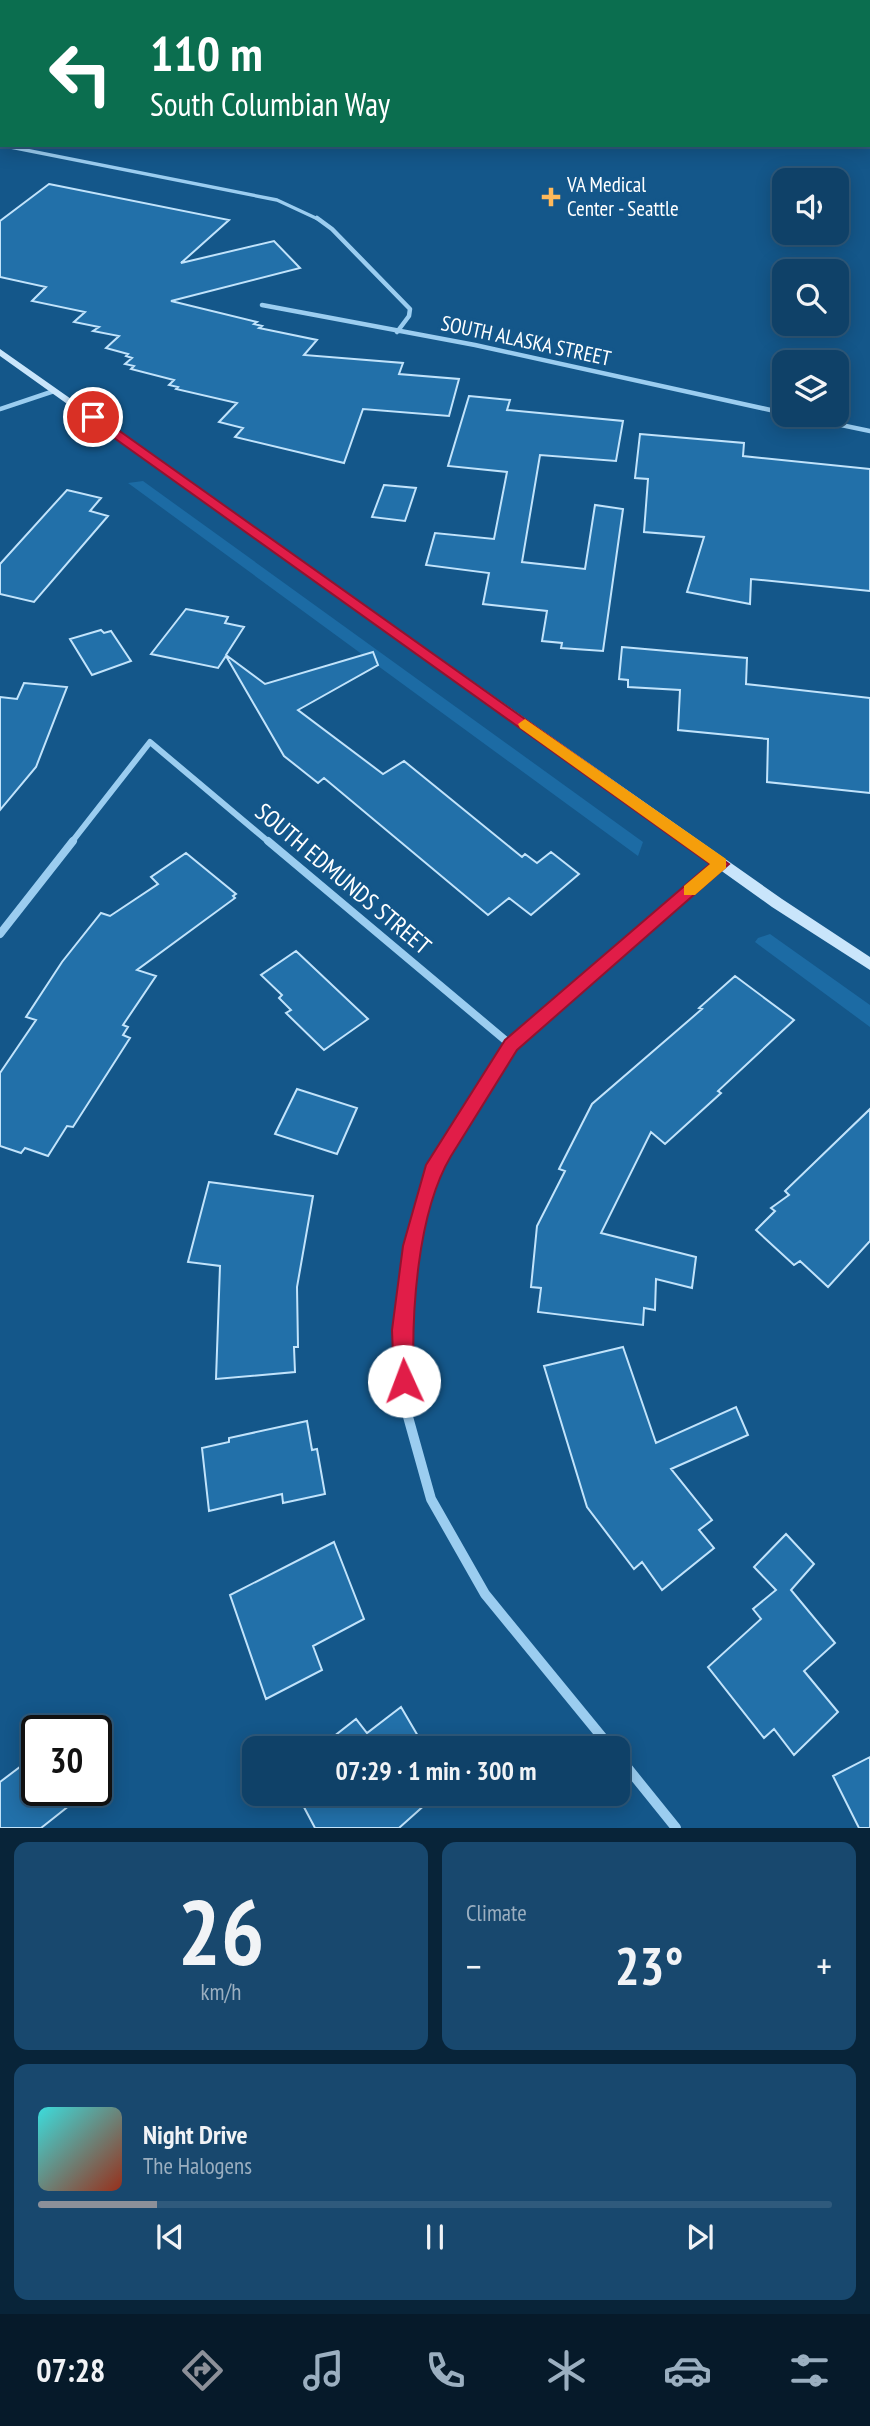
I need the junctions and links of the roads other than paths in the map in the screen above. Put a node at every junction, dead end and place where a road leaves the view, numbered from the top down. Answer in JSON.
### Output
{"nodes":[{"id":1,"x":10,"y":147,"type":"edge"},
{"id":2,"x":262,"y":305,"type":"dead end"},
{"id":3,"x":397,"y":332,"type":"junction"},
{"id":4,"x":0,"y":352,"type":"edge"},
{"id":5,"x":54,"y":391,"type":"junction"},
{"id":6,"x":0,"y":410,"type":"edge"},
{"id":7,"x":772,"y":410,"type":"edge"},
{"id":8,"x":847,"y":427,"type":"edge"},
{"id":9,"x":870,"y":432,"type":"edge"},
{"id":10,"x":721,"y":864,"type":"junction"},
{"id":11,"x":0,"y":934,"type":"edge"},
{"id":12,"x":870,"y":964,"type":"edge"},
{"id":13,"x":511,"y":1045,"type":"junction"},
{"id":14,"x":601,"y":1736,"type":"edge"},
{"id":15,"x":630,"y":1771,"type":"edge"},
{"id":16,"x":676,"y":1828,"type":"edge"}],
"edges":[{"from":1,"to":3,"type":"street"},
{"from":2,"to":3,"type":"street","name":"SOUTH ALASKA STREET"},
{"from":3,"to":7,"type":"street","name":"SOUTH ALASKA STREET"},
{"from":4,"to":5,"type":"main road"},
{"from":5,"to":6,"type":"street"},
{"from":5,"to":10,"type":"main road"},
{"from":8,"to":9,"type":"street"},
{"from":10,"to":12,"type":"main road"},
{"from":10,"to":13,"type":"street"},
{"from":11,"to":13,"type":"street","name":"SOUTH EDMUNDS STREET"},
{"from":13,"to":14,"type":"street"},
{"from":15,"to":16,"type":"street"}]}
